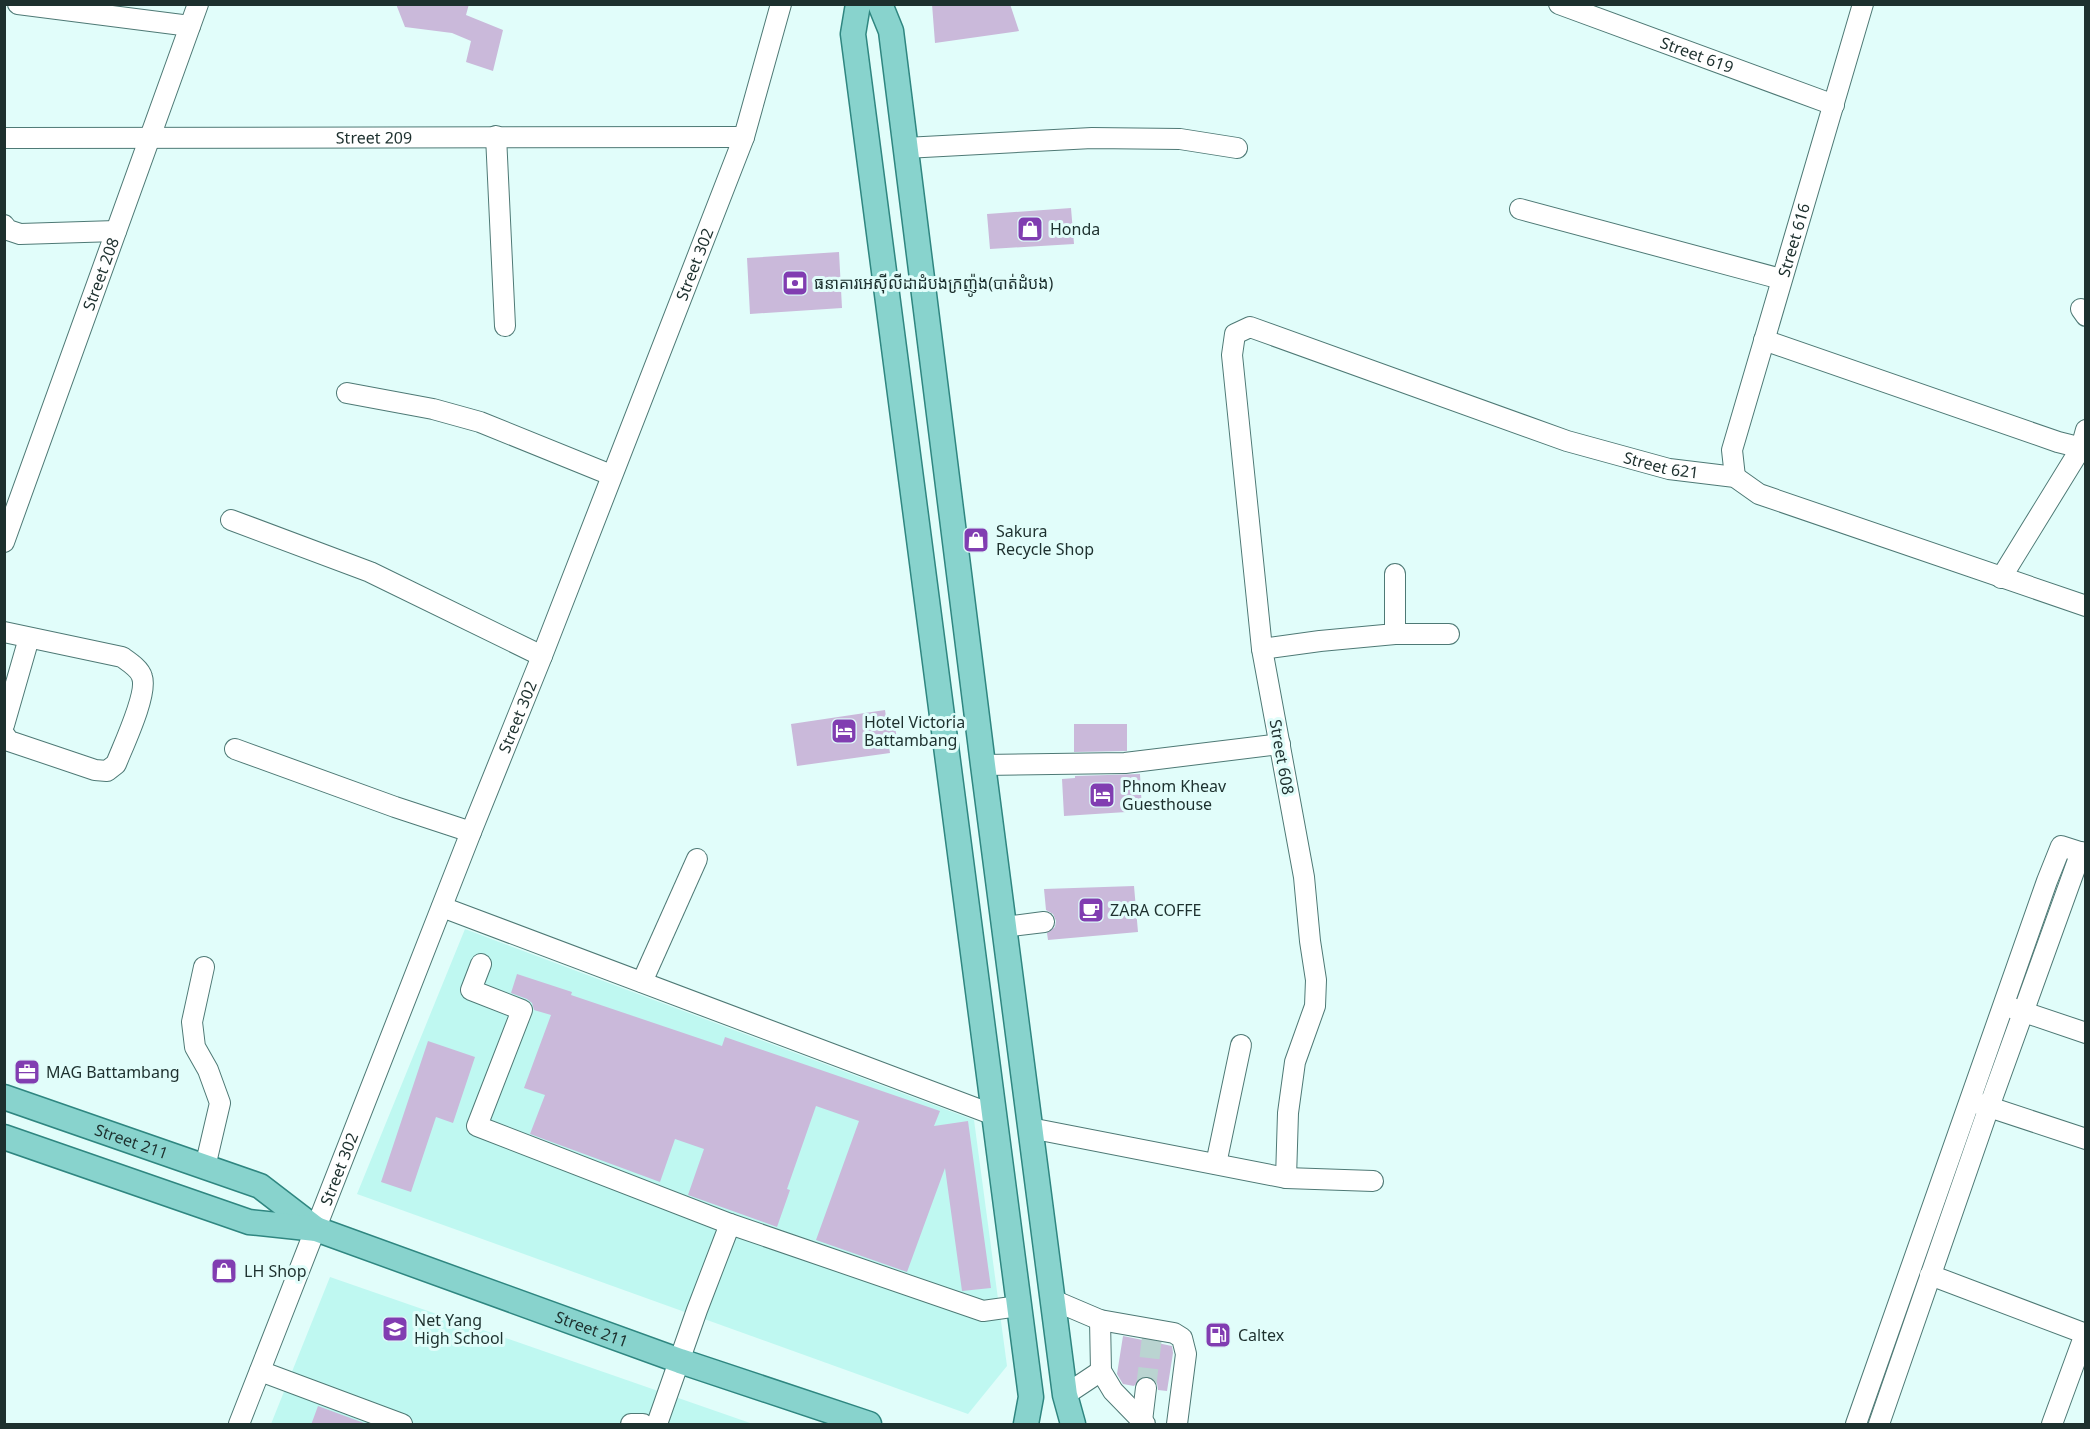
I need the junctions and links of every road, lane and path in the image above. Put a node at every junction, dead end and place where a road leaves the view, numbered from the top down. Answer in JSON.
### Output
{"nodes":[{"id":1,"x":18,"y":4,"type":"edge"},
{"id":2,"x":198,"y":4,"type":"edge"},
{"id":3,"x":781,"y":4,"type":"edge"},
{"id":4,"x":858,"y":4,"type":"edge"},
{"id":5,"x":880,"y":4,"type":"edge"},
{"id":6,"x":1559,"y":4,"type":"edge"},
{"id":7,"x":1863,"y":4,"type":"edge"},
{"id":8,"x":190,"y":26,"type":"junction"},
{"id":9,"x":1834,"y":105,"type":"junction"},
{"id":10,"x":496,"y":136,"type":"junction"},
{"id":11,"x":744,"y":137,"type":"junction"},
{"id":12,"x":4,"y":138,"type":"edge"},
{"id":13,"x":149,"y":138,"type":"junction"},
{"id":14,"x":905,"y":148,"type":"junction"},
{"id":15,"x":1237,"y":148,"type":"dead end"},
{"id":16,"x":1520,"y":209,"type":"dead end"},
{"id":17,"x":4,"y":225,"type":"edge"},
{"id":18,"x":116,"y":231,"type":"junction"},
{"id":19,"x":1781,"y":279,"type":"junction"},
{"id":20,"x":505,"y":326,"type":"dead end"},
{"id":21,"x":1235,"y":334,"type":"joint"},
{"id":22,"x":1764,"y":340,"type":"junction"},
{"id":23,"x":347,"y":393,"type":"dead end"},
{"id":24,"x":2084,"y":442,"type":"edge"},
{"id":25,"x":611,"y":475,"type":"junction"},
{"id":26,"x":1735,"y":477,"type":"junction"},
{"id":27,"x":231,"y":520,"type":"dead end"},
{"id":28,"x":8,"y":521,"type":"edge"},
{"id":29,"x":4,"y":542,"type":"edge"},
{"id":30,"x":1395,"y":574,"type":"dead end"},
{"id":31,"x":2001,"y":578,"type":"junction"},
{"id":32,"x":2085,"y":606,"type":"edge"},
{"id":33,"x":4,"y":633,"type":"edge"},
{"id":34,"x":1395,"y":634,"type":"junction"},
{"id":35,"x":1449,"y":634,"type":"dead end"},
{"id":36,"x":29,"y":638,"type":"junction"},
{"id":37,"x":1262,"y":649,"type":"junction"},
{"id":38,"x":542,"y":656,"type":"junction"},
{"id":39,"x":4,"y":725,"type":"edge"},
{"id":40,"x":4,"y":734,"type":"edge"},
{"id":41,"x":1280,"y":744,"type":"junction"},
{"id":42,"x":235,"y":749,"type":"dead end"},
{"id":43,"x":983,"y":765,"type":"junction"},
{"id":44,"x":471,"y":832,"type":"junction"},
{"id":45,"x":2083,"y":853,"type":"edge"},
{"id":46,"x":697,"y":859,"type":"dead end"},
{"id":47,"x":441,"y":907,"type":"junction"},
{"id":48,"x":1044,"y":922,"type":"dead end"},
{"id":49,"x":1004,"y":927,"type":"junction"},
{"id":50,"x":481,"y":964,"type":"dead end"},
{"id":51,"x":204,"y":967,"type":"dead end"},
{"id":52,"x":642,"y":982,"type":"junction"},
{"id":53,"x":2004,"y":1005,"type":"junction"},
{"id":54,"x":2024,"y":1012,"type":"junction"},
{"id":55,"x":2085,"y":1033,"type":"edge"},
{"id":56,"x":1241,"y":1045,"type":"dead end"},
{"id":57,"x":4,"y":1097,"type":"edge"},
{"id":58,"x":1969,"y":1100,"type":"junction"},
{"id":59,"x":1989,"y":1107,"type":"junction"},
{"id":60,"x":994,"y":1115,"type":"junction"},
{"id":61,"x":1030,"y":1128,"type":"junction"},
{"id":62,"x":4,"y":1137,"type":"edge"},
{"id":63,"x":2085,"y":1139,"type":"edge"},
{"id":64,"x":1216,"y":1164,"type":"junction"},
{"id":65,"x":205,"y":1167,"type":"junction"},
{"id":66,"x":1286,"y":1178,"type":"junction"},
{"id":67,"x":1373,"y":1181,"type":"dead end"},
{"id":68,"x":730,"y":1224,"type":"junction"},
{"id":69,"x":316,"y":1229,"type":"junction"},
{"id":70,"x":1930,"y":1275,"type":"junction"},
{"id":71,"x":1053,"y":1300,"type":"junction"},
{"id":72,"x":1019,"y":1306,"type":"junction"},
{"id":73,"x":1100,"y":1320,"type":"junction"},
{"id":74,"x":2085,"y":1334,"type":"edge"},
{"id":75,"x":680,"y":1361,"type":"junction"},
{"id":76,"x":260,"y":1371,"type":"junction"},
{"id":77,"x":1101,"y":1371,"type":"junction"},
{"id":78,"x":1146,"y":1388,"type":"tunnel mouth"},
{"id":79,"x":1065,"y":1395,"type":"junction"},
{"id":80,"x":1143,"y":1423,"type":"edge"},
{"id":81,"x":239,"y":1425,"type":"edge"},
{"id":82,"x":402,"y":1425,"type":"edge"},
{"id":83,"x":631,"y":1425,"type":"edge"},
{"id":84,"x":643,"y":1425,"type":"edge"},
{"id":85,"x":657,"y":1425,"type":"edge"},
{"id":86,"x":869,"y":1425,"type":"edge"},
{"id":87,"x":1026,"y":1425,"type":"edge"},
{"id":88,"x":1073,"y":1425,"type":"edge"},
{"id":89,"x":1177,"y":1425,"type":"edge"},
{"id":90,"x":1856,"y":1425,"type":"edge"},
{"id":91,"x":1879,"y":1425,"type":"edge"},
{"id":92,"x":2052,"y":1425,"type":"edge"}],
"edges":[{"from":1,"to":8,"type":"street"},
{"from":2,"to":8,"type":"street","name":"Street 208"},
{"from":3,"to":11,"type":"street","name":"Street 302"},
{"from":4,"to":60,"type":"main road"},
{"from":5,"to":14,"type":"main road"},
{"from":6,"to":9,"type":"street","name":"Street 619"},
{"from":7,"to":9,"type":"street","name":"Street 616"},
{"from":8,"to":13,"type":"street","name":"Street 208"},
{"from":9,"to":19,"type":"street","name":"Street 616"},
{"from":10,"to":11,"type":"street","name":"Street 209"},
{"from":10,"to":13,"type":"street","name":"Street 209"},
{"from":10,"to":20,"type":"street"},
{"from":11,"to":25,"type":"street","name":"Street 302"},
{"from":12,"to":13,"type":"street","name":"Street 209"},
{"from":13,"to":18,"type":"street","name":"Street 208"},
{"from":14,"to":15,"type":"street"},
{"from":14,"to":43,"type":"main road"},
{"from":16,"to":19,"type":"street"},
{"from":17,"to":18,"type":"street"},
{"from":18,"to":28,"type":"street","name":"Street 208"},
{"from":19,"to":22,"type":"street","name":"Street 616"},
{"from":21,"to":26,"type":"street","name":"Street 621"},
{"from":21,"to":37,"type":"street","name":"Street 608"},
{"from":22,"to":24,"type":"street"},
{"from":22,"to":26,"type":"street","name":"Street 616"},
{"from":23,"to":25,"type":"street"},
{"from":24,"to":31,"type":"street"},
{"from":25,"to":38,"type":"street","name":"Street 302"},
{"from":26,"to":31,"type":"street","name":"Street 621"},
{"from":27,"to":38,"type":"street"},
{"from":28,"to":29,"type":"street","name":"Street 208"},
{"from":30,"to":34,"type":"street"},
{"from":31,"to":32,"type":"street","name":"Street 621"},
{"from":33,"to":36,"type":"street"},
{"from":34,"to":35,"type":"street"},
{"from":34,"to":37,"type":"street"},
{"from":36,"to":39,"type":"street"},
{"from":36,"to":40,"type":"street"},
{"from":37,"to":41,"type":"street","name":"Street 608"},
{"from":38,"to":44,"type":"street","name":"Street 302"},
{"from":41,"to":43,"type":"street"},
{"from":41,"to":66,"type":"street","name":"Street 608"},
{"from":42,"to":44,"type":"street"},
{"from":43,"to":49,"type":"main road"},
{"from":44,"to":47,"type":"street","name":"Street 302"},
{"from":45,"to":53,"type":"street"},
{"from":45,"to":54,"type":"street"},
{"from":46,"to":52,"type":"street"},
{"from":47,"to":52,"type":"street"},
{"from":47,"to":69,"type":"street","name":"Street 302"},
{"from":48,"to":49,"type":"street"},
{"from":49,"to":61,"type":"main road"},
{"from":50,"to":68,"type":"street"},
{"from":51,"to":65,"type":"street"},
{"from":52,"to":60,"type":"street"},
{"from":53,"to":54,"type":"street"},
{"from":53,"to":58,"type":"street"},
{"from":54,"to":55,"type":"street"},
{"from":54,"to":59,"type":"street"},
{"from":56,"to":64,"type":"street"},
{"from":57,"to":65,"type":"main road","name":"Street 211"},
{"from":58,"to":59,"type":"street"},
{"from":58,"to":90,"type":"street"},
{"from":59,"to":63,"type":"street"},
{"from":59,"to":70,"type":"street"},
{"from":60,"to":72,"type":"main road"},
{"from":61,"to":64,"type":"street"},
{"from":61,"to":71,"type":"main road"},
{"from":62,"to":69,"type":"main road","name":"Street 211"},
{"from":64,"to":66,"type":"street"},
{"from":65,"to":69,"type":"main road","name":"Street 211"},
{"from":66,"to":67,"type":"street"},
{"from":68,"to":72,"type":"street"},
{"from":68,"to":75,"type":"street"},
{"from":69,"to":75,"type":"main road","name":"Street 211"},
{"from":69,"to":76,"type":"street","name":"Street 302"},
{"from":70,"to":74,"type":"street"},
{"from":70,"to":91,"type":"street"},
{"from":71,"to":73,"type":"street"},
{"from":71,"to":79,"type":"main road"},
{"from":72,"to":87,"type":"main road"},
{"from":73,"to":77,"type":"street"},
{"from":73,"to":89,"type":"street"},
{"from":74,"to":92,"type":"street"},
{"from":75,"to":85,"type":"street"},
{"from":75,"to":86,"type":"main road","name":"Street 211"},
{"from":76,"to":81,"type":"street","name":"Street 302"},
{"from":76,"to":82,"type":"street"},
{"from":77,"to":79,"type":"street"},
{"from":77,"to":80,"type":"street"},
{"from":78,"to":80,"type":"street"},
{"from":79,"to":88,"type":"main road"},
{"from":83,"to":84,"type":"street"}]}
